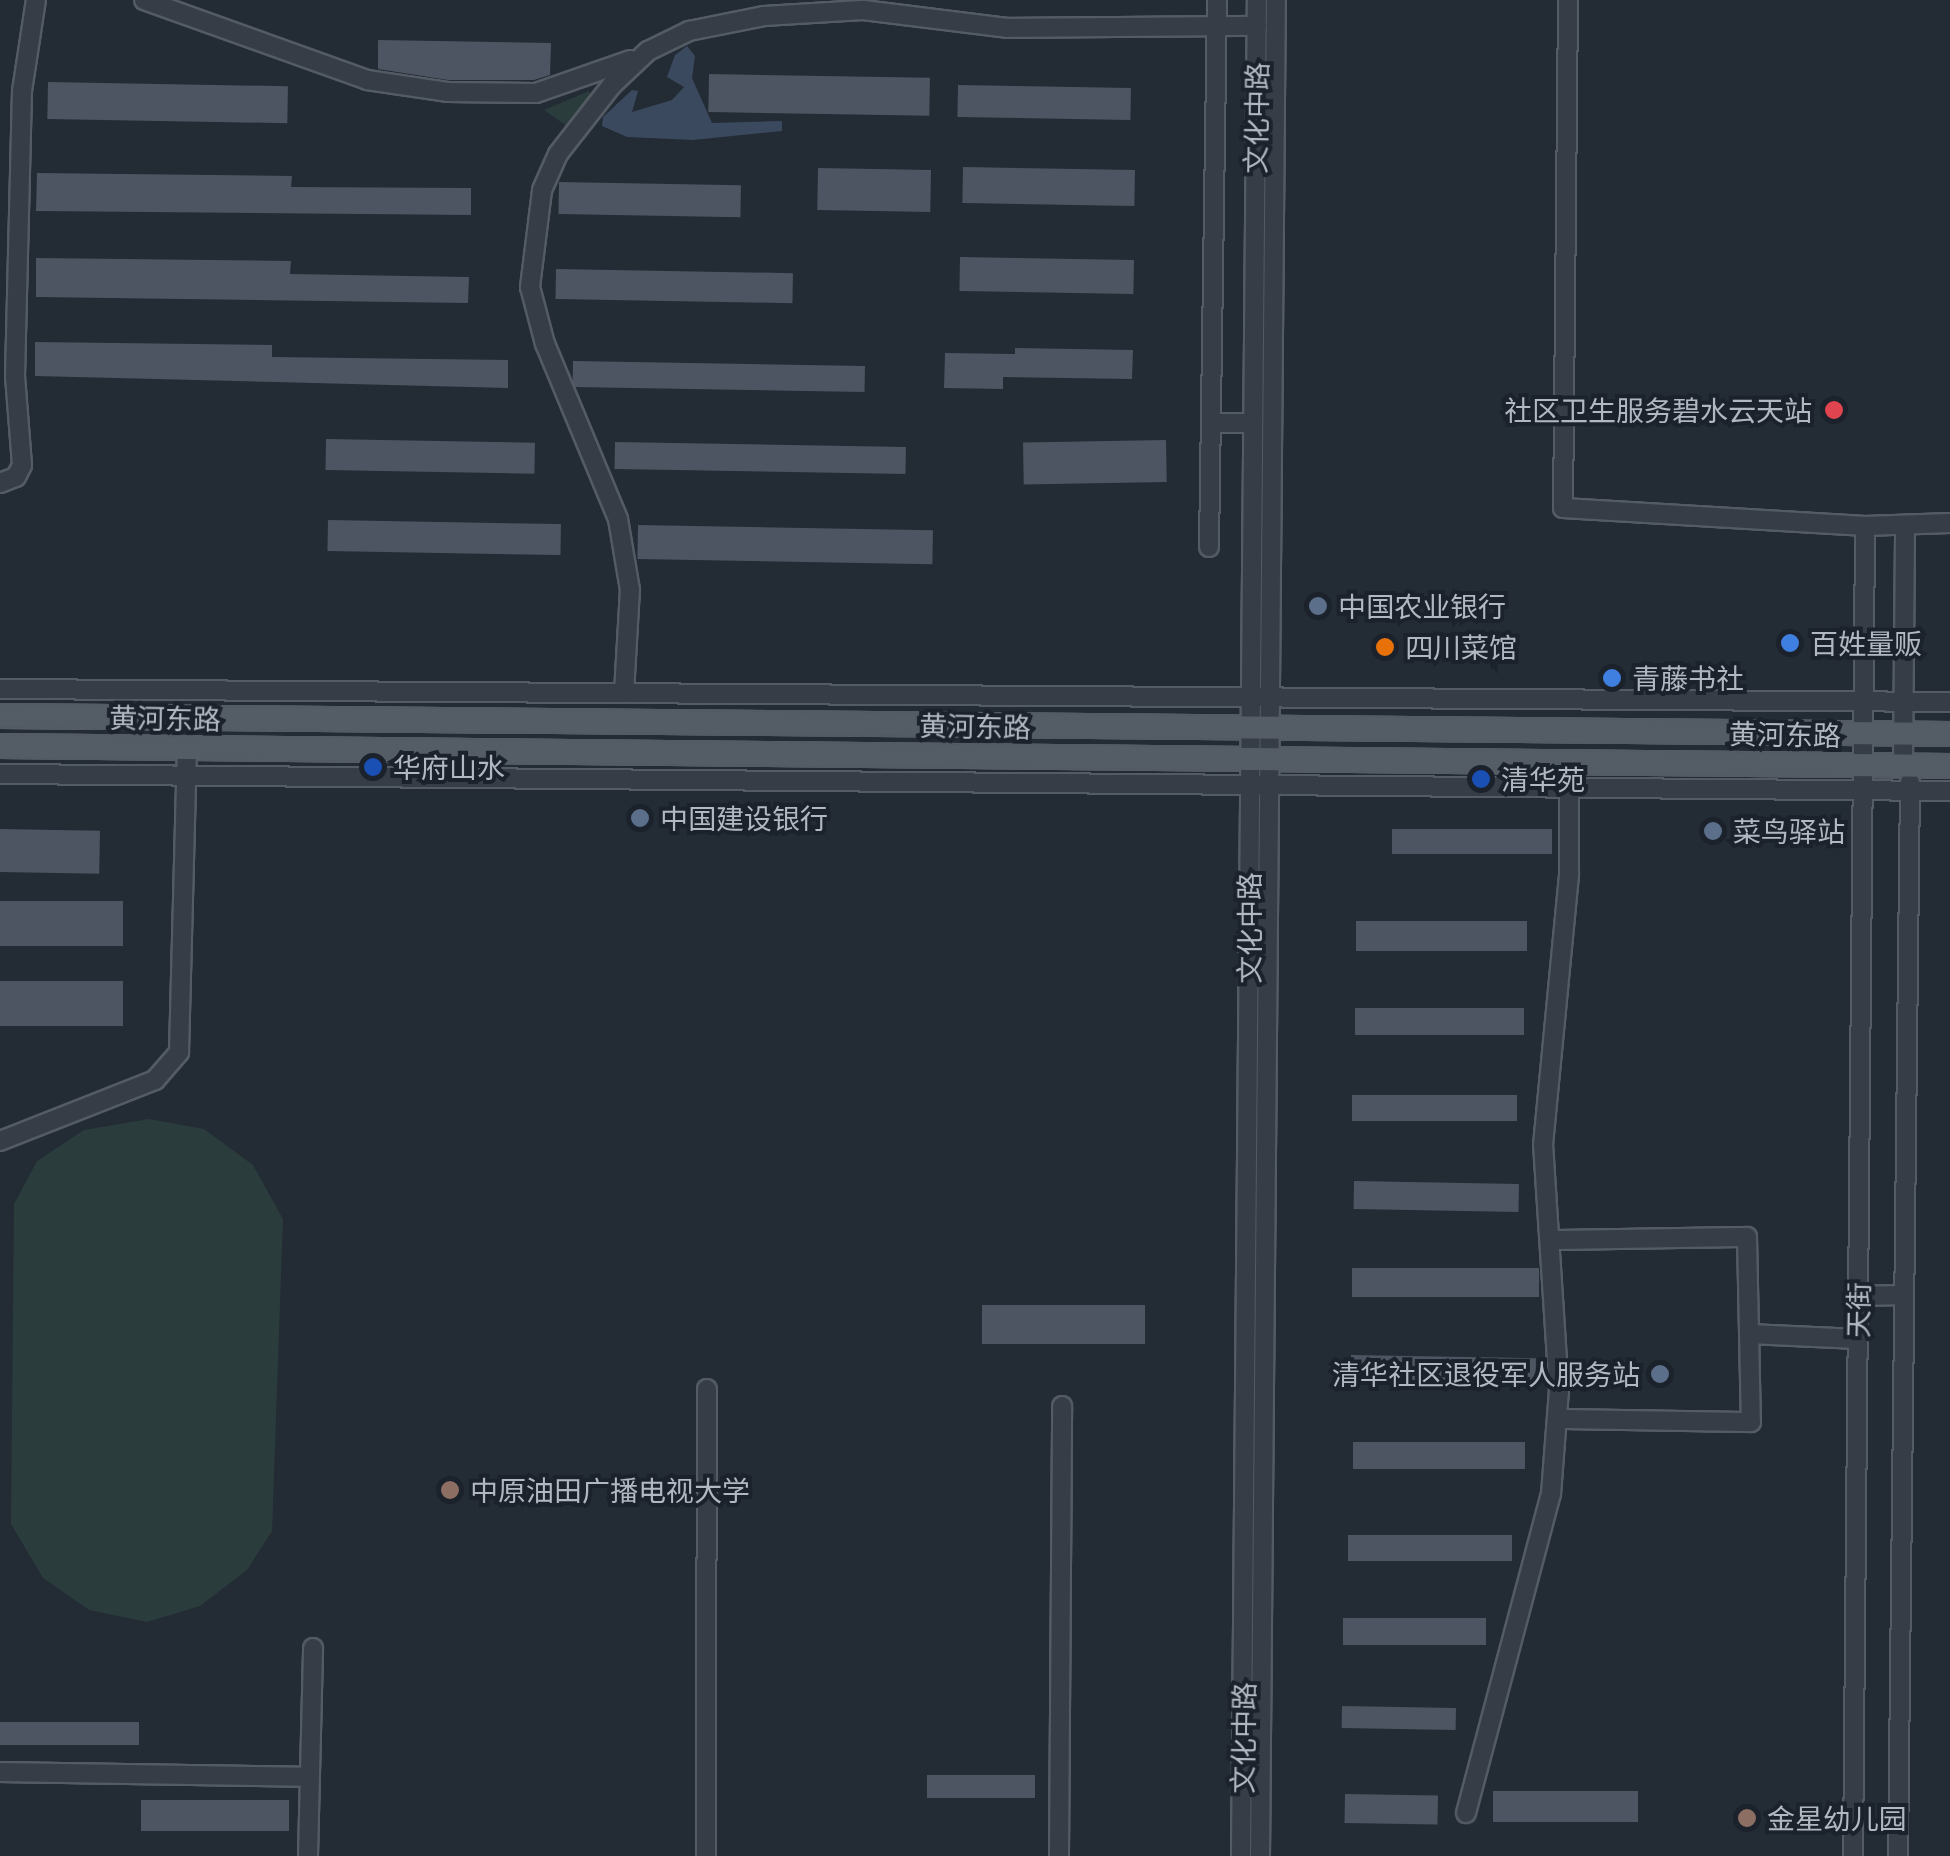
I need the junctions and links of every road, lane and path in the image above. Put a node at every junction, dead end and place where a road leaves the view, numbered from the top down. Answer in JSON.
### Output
{"nodes":[{"id":1,"x":36,"y":0,"type":"edge"},
{"id":2,"x":144,"y":0,"type":"edge"},
{"id":3,"x":1217,"y":0,"type":"edge"},
{"id":4,"x":1257,"y":0,"type":"edge"},
{"id":5,"x":1276,"y":0,"type":"edge"},
{"id":6,"x":1568,"y":0,"type":"edge"},
{"id":7,"x":1216,"y":25,"type":"junction"},
{"id":8,"x":1257,"y":26,"type":"junction"},
{"id":9,"x":648,"y":51,"type":"junction"},
{"id":10,"x":1211,"y":422,"type":"junction"},
{"id":11,"x":1252,"y":423,"type":"junction"},
{"id":12,"x":0,"y":483,"type":"edge"},
{"id":13,"x":1950,"y":524,"type":"edge"},
{"id":14,"x":1905,"y":525,"type":"junction"},
{"id":15,"x":1864,"y":526,"type":"junction"},
{"id":16,"x":1210,"y":547,"type":"dead end"},
{"id":17,"x":0,"y":688,"type":"edge"},
{"id":18,"x":624,"y":693,"type":"junction"},
{"id":19,"x":1259,"y":696,"type":"junction"},
{"id":20,"x":1864,"y":701,"type":"junction"},
{"id":21,"x":1904,"y":701,"type":"junction"},
{"id":22,"x":1950,"y":702,"type":"edge"},
{"id":23,"x":0,"y":716,"type":"edge"},
{"id":24,"x":1259,"y":727,"type":"junction"},
{"id":25,"x":1864,"y":733,"type":"junction"},
{"id":26,"x":1903,"y":733,"type":"junction"},
{"id":27,"x":1950,"y":734,"type":"edge"},
{"id":28,"x":0,"y":746,"type":"edge"},
{"id":29,"x":187,"y":748,"type":"junction"},
{"id":30,"x":1259,"y":759,"type":"junction"},
{"id":31,"x":1570,"y":762,"type":"junction"},
{"id":32,"x":1864,"y":765,"type":"junction"},
{"id":33,"x":1907,"y":765,"type":"junction"},
{"id":34,"x":1950,"y":766,"type":"edge"},
{"id":35,"x":0,"y":774,"type":"edge"},
{"id":36,"x":185,"y":776,"type":"junction"},
{"id":37,"x":1259,"y":787,"type":"junction"},
{"id":38,"x":1568,"y":788,"type":"junction"},
{"id":39,"x":1863,"y":790,"type":"junction"},
{"id":40,"x":1910,"y":790,"type":"junction"},
{"id":41,"x":1950,"y":791,"type":"edge"},
{"id":42,"x":0,"y":1142,"type":"edge"},
{"id":43,"x":1552,"y":1240,"type":"junction"},
{"id":44,"x":1904,"y":1295,"type":"junction"},
{"id":45,"x":1858,"y":1296,"type":"junction"},
{"id":46,"x":1749,"y":1334,"type":"junction"},
{"id":47,"x":1858,"y":1339,"type":"junction"},
{"id":48,"x":707,"y":1389,"type":"dead end"},
{"id":49,"x":1062,"y":1406,"type":"dead end"},
{"id":50,"x":1557,"y":1419,"type":"junction"},
{"id":51,"x":313,"y":1648,"type":"dead end"},
{"id":52,"x":0,"y":1772,"type":"edge"},
{"id":53,"x":310,"y":1777,"type":"junction"},
{"id":54,"x":1466,"y":1813,"type":"dead end"},
{"id":55,"x":308,"y":1856,"type":"edge"},
{"id":56,"x":706,"y":1856,"type":"edge"},
{"id":57,"x":1059,"y":1856,"type":"edge"},
{"id":58,"x":1241,"y":1856,"type":"edge"},
{"id":59,"x":1260,"y":1856,"type":"edge"},
{"id":60,"x":1853,"y":1856,"type":"edge"},
{"id":61,"x":1898,"y":1856,"type":"edge"}],
"edges":[{"from":1,"to":12,"type":"street"},
{"from":2,"to":9,"type":"street"},
{"from":3,"to":7,"type":"street"},
{"from":4,"to":8,"type":"street","name":"文化中路"},
{"from":5,"to":19,"type":"street","name":"文化中路"},
{"from":6,"to":15,"type":"street"},
{"from":7,"to":8,"type":"street"},
{"from":7,"to":9,"type":"street"},
{"from":7,"to":10,"type":"street"},
{"from":8,"to":11,"type":"street","name":"文化中路"},
{"from":9,"to":18,"type":"street"},
{"from":10,"to":11,"type":"street"},
{"from":10,"to":16,"type":"street"},
{"from":11,"to":19,"type":"street","name":"文化中路"},
{"from":13,"to":14,"type":"street"},
{"from":14,"to":15,"type":"street"},
{"from":14,"to":21,"type":"street","name":"天街"},
{"from":15,"to":20,"type":"street","name":"天街"},
{"from":17,"to":18,"type":"street"},
{"from":18,"to":19,"type":"street"},
{"from":19,"to":20,"type":"street"},
{"from":19,"to":24,"type":"street","name":"文化中路"},
{"from":20,"to":21,"type":"street"},
{"from":20,"to":25,"type":"street","name":"天街"},
{"from":21,"to":22,"type":"street"},
{"from":21,"to":26,"type":"street","name":"天街"},
{"from":23,"to":24,"type":"main road","name":"黄河东路"},
{"from":24,"to":25,"type":"main road","name":"黄河东路"},
{"from":24,"to":30,"type":"street","name":"文化中路"},
{"from":25,"to":26,"type":"main road","name":"黄河东路"},
{"from":25,"to":32,"type":"street","name":"天街"},
{"from":26,"to":27,"type":"main road","name":"黄河东路"},
{"from":26,"to":33,"type":"street","name":"天街"},
{"from":28,"to":29,"type":"main road","name":"黄河东路"},
{"from":29,"to":30,"type":"main road","name":"黄河东路"},
{"from":29,"to":36,"type":"street"},
{"from":30,"to":31,"type":"main road","name":"黄河东路"},
{"from":30,"to":37,"type":"street","name":"文化中路"},
{"from":31,"to":32,"type":"main road","name":"黄河东路"},
{"from":31,"to":38,"type":"street"},
{"from":32,"to":33,"type":"main road","name":"黄河东路"},
{"from":32,"to":39,"type":"street","name":"天街"},
{"from":33,"to":34,"type":"main road","name":"黄河东路"},
{"from":33,"to":40,"type":"street","name":"天街"},
{"from":35,"to":36,"type":"street"},
{"from":36,"to":37,"type":"street"},
{"from":36,"to":42,"type":"street"},
{"from":37,"to":38,"type":"street"},
{"from":37,"to":58,"type":"street","name":"文化中路"},
{"from":37,"to":59,"type":"street","name":"文化中路"},
{"from":38,"to":39,"type":"street"},
{"from":38,"to":43,"type":"street"},
{"from":39,"to":40,"type":"street"},
{"from":39,"to":45,"type":"street","name":"天街"},
{"from":40,"to":41,"type":"street"},
{"from":40,"to":44,"type":"street","name":"天街"},
{"from":43,"to":46,"type":"street"},
{"from":43,"to":50,"type":"street"},
{"from":44,"to":45,"type":"street"},
{"from":44,"to":61,"type":"street","name":"天街"},
{"from":45,"to":47,"type":"street","name":"天街"},
{"from":46,"to":47,"type":"street"},
{"from":46,"to":50,"type":"street"},
{"from":47,"to":60,"type":"street","name":"天街"},
{"from":48,"to":56,"type":"street"},
{"from":49,"to":57,"type":"street"},
{"from":50,"to":54,"type":"street"},
{"from":51,"to":53,"type":"street"},
{"from":52,"to":53,"type":"street"},
{"from":53,"to":55,"type":"street"}]}
